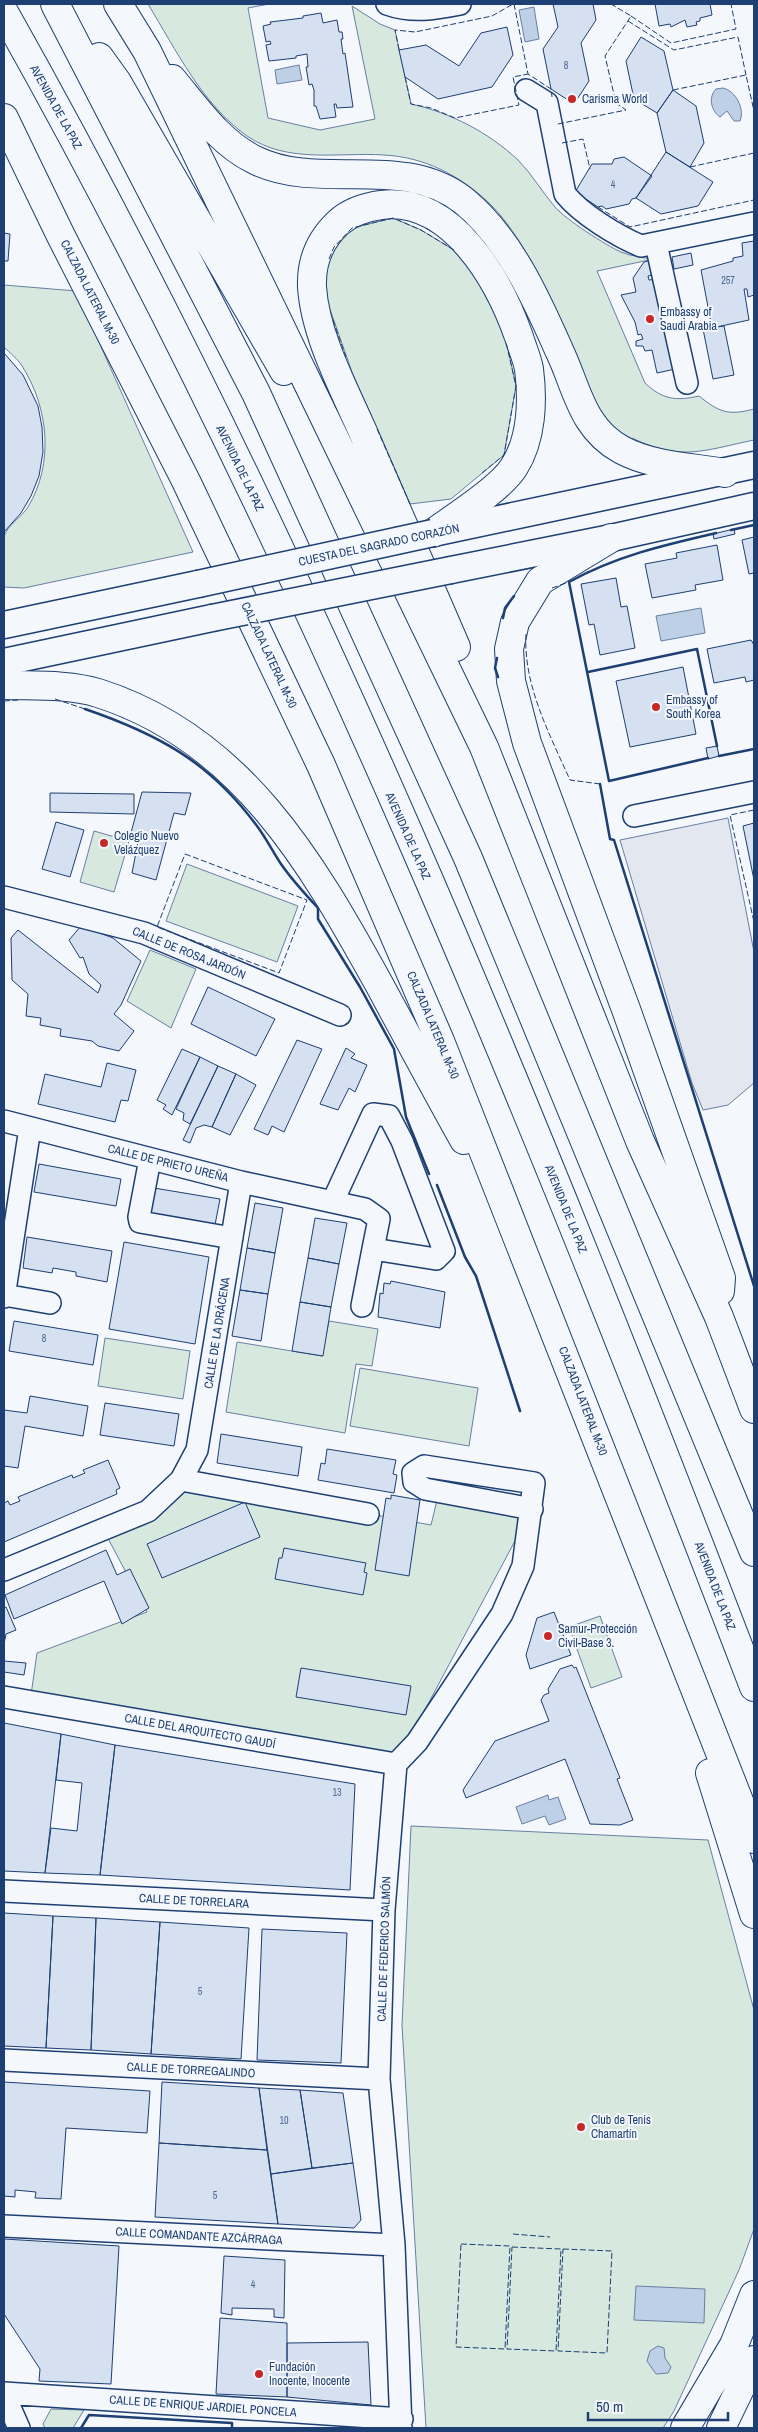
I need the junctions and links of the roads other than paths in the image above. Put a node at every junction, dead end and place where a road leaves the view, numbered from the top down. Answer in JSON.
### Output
{"nodes":[{"id":1,"x":55,"y":4,"type":"edge"},
{"id":2,"x":63,"y":4,"type":"edge"},
{"id":3,"x":118,"y":4,"type":"edge"},
{"id":4,"x":387,"y":4,"type":"edge"},
{"id":5,"x":460,"y":4,"type":"edge"},
{"id":6,"x":4,"y":12,"type":"edge"},
{"id":7,"x":147,"y":50,"type":"junction"},
{"id":8,"x":526,"y":90,"type":"dead end"},
{"id":9,"x":4,"y":118,"type":"edge"},
{"id":10,"x":4,"y":140,"type":"edge"},
{"id":11,"x":754,"y":223,"type":"edge"},
{"id":12,"x":60,"y":234,"type":"junction"},
{"id":13,"x":656,"y":244,"type":"junction"},
{"id":14,"x":687,"y":383,"type":"dead end"},
{"id":15,"x":754,"y":465,"type":"edge"},
{"id":16,"x":724,"y":473,"type":"junction"},
{"id":17,"x":754,"y":506,"type":"edge"},
{"id":18,"x":433,"y":533,"type":"junction"},
{"id":19,"x":611,"y":538,"type":"junction"},
{"id":20,"x":397,"y":565,"type":"junction"},
{"id":21,"x":4,"y":625,"type":"edge"},
{"id":22,"x":4,"y":662,"type":"edge"},
{"id":23,"x":4,"y":685,"type":"edge"},
{"id":24,"x":484,"y":748,"type":"junction"},
{"id":25,"x":754,"y":792,"type":"edge"},
{"id":26,"x":634,"y":816,"type":"dead end"},
{"id":27,"x":4,"y":897,"type":"edge"},
{"id":28,"x":340,"y":1015,"type":"dead end"},
{"id":29,"x":4,"y":1121,"type":"edge"},
{"id":30,"x":30,"y":1128,"type":"junction"},
{"id":31,"x":150,"y":1159,"type":"junction"},
{"id":32,"x":241,"y":1182,"type":"junction"},
{"id":33,"x":333,"y":1201,"type":"junction"},
{"id":34,"x":232,"y":1238,"type":"junction"},
{"id":35,"x":373,"y":1249,"type":"junction"},
{"id":36,"x":523,"y":1250,"type":"junction"},
{"id":37,"x":4,"y":1296,"type":"edge"},
{"id":38,"x":50,"y":1304,"type":"dead end"},
{"id":39,"x":362,"y":1306,"type":"dead end"},
{"id":40,"x":719,"y":1317,"type":"junction"},
{"id":41,"x":754,"y":1408,"type":"edge"},
{"id":42,"x":181,"y":1480,"type":"junction"},
{"id":43,"x":532,"y":1509,"type":"junction"},
{"id":44,"x":368,"y":1514,"type":"dead end"},
{"id":45,"x":754,"y":1552,"type":"edge"},
{"id":46,"x":4,"y":1570,"type":"edge"},
{"id":47,"x":690,"y":1674,"type":"junction"},
{"id":48,"x":754,"y":1687,"type":"edge"},
{"id":49,"x":4,"y":1697,"type":"edge"},
{"id":50,"x":396,"y":1764,"type":"junction"},
{"id":51,"x":754,"y":1839,"type":"edge"},
{"id":52,"x":4,"y":1891,"type":"edge"},
{"id":53,"x":384,"y":1910,"type":"junction"},
{"id":54,"x":754,"y":1914,"type":"edge"},
{"id":55,"x":4,"y":2060,"type":"edge"},
{"id":56,"x":379,"y":2080,"type":"junction"},
{"id":57,"x":4,"y":2226,"type":"edge"},
{"id":58,"x":394,"y":2245,"type":"junction"},
{"id":59,"x":754,"y":2295,"type":"edge"},
{"id":60,"x":754,"y":2360,"type":"edge"},
{"id":61,"x":4,"y":2394,"type":"edge"},
{"id":62,"x":402,"y":2424,"type":"edge"},
{"id":63,"x":19,"y":2428,"type":"edge"},
{"id":64,"x":685,"y":2428,"type":"edge"},
{"id":65,"x":721,"y":2428,"type":"edge"}],
"edges":[{"from":1,"to":45,"type":"highway"},
{"from":2,"to":20,"type":"highway"},
{"from":3,"to":7,"type":"highway"},
{"from":4,"to":5,"type":"street"},
{"from":6,"to":48,"type":"highway","name":"AVENIDA DE LA PAZ"},
{"from":7,"to":16,"type":"highway"},
{"from":7,"to":20,"type":"highway"},
{"from":8,"to":13,"type":"street"},
{"from":9,"to":12,"type":"highway"},
{"from":10,"to":12,"type":"highway"},
{"from":11,"to":13,"type":"street"},
{"from":12,"to":36,"type":"highway","name":"CALZADA LATERAL M-30"},
{"from":13,"to":14,"type":"street"},
{"from":15,"to":16,"type":"main road","name":"CUESTA DEL SAGRADO CORAZÓN"},
{"from":16,"to":18,"type":"main road","name":"CUESTA DEL SAGRADO CORAZÓN"},
{"from":17,"to":19,"type":"main road"},
{"from":18,"to":21,"type":"main road","name":"CUESTA DEL SAGRADO CORAZÓN","bridge":true},
{"from":18,"to":24,"type":"highway"},
{"from":19,"to":22,"type":"main road","bridge":true},
{"from":19,"to":40,"type":"highway"},
{"from":20,"to":24,"type":"highway"},
{"from":23,"to":36,"type":"highway"},
{"from":24,"to":40,"type":"highway"},
{"from":25,"to":26,"type":"street"},
{"from":27,"to":28,"type":"street","name":"CALLE DE ROSA JARDÓN"},
{"from":29,"to":30,"type":"street","name":"CALLE DE PRIETO UREÑA"},
{"from":30,"to":31,"type":"street","name":"CALLE DE PRIETO UREÑA"},
{"from":30,"to":37,"type":"street"},
{"from":31,"to":32,"type":"street","name":"CALLE DE PRIETO UREÑA"},
{"from":31,"to":34,"type":"street"},
{"from":32,"to":33,"type":"street","name":"CALLE DE PRIETO UREÑA"},
{"from":32,"to":34,"type":"street","name":"CALLE DE LA DRÁCENA"},
{"from":33,"to":35,"type":"street","name":"CALLE DE PRIETO UREÑA"},
{"from":33,"to":35,"type":"street"},
{"from":34,"to":42,"type":"street","name":"CALLE DE LA DRÁCENA"},
{"from":35,"to":39,"type":"street","name":"CALLE DE PRIETO UREÑA"},
{"from":36,"to":47,"type":"highway","name":"CALZADA LATERAL M-30"},
{"from":37,"to":38,"type":"street"},
{"from":40,"to":41,"type":"highway"},
{"from":42,"to":44,"type":"street"},
{"from":42,"to":46,"type":"street","name":"CALLE DE LA DRÁCENA"},
{"from":43,"to":43,"type":"street"},
{"from":43,"to":50,"type":"street"},
{"from":47,"to":51,"type":"highway","name":"CALZADA LATERAL M-30"},
{"from":47,"to":54,"type":"highway"},
{"from":49,"to":50,"type":"street","name":"CALLE DEL ARQUITECTO GAUDÍ"},
{"from":50,"to":53,"type":"street","name":"CALLE DE FEDERICO SALMÓN"},
{"from":52,"to":53,"type":"street","name":"CALLE DE TORRELARA"},
{"from":53,"to":56,"type":"street","name":"CALLE DE FEDERICO SALMÓN"},
{"from":55,"to":56,"type":"street","name":"CALLE DE TORREGALINDO"},
{"from":56,"to":58,"type":"street","name":"CALLE DE FEDERICO SALMÓN"},
{"from":57,"to":58,"type":"street","name":"CALLE COMANDANTE AZCÁRRAGA"},
{"from":58,"to":62,"type":"street","name":"CALLE DE FEDERICO SALMÓN"},
{"from":59,"to":64,"type":"highway"},
{"from":60,"to":65,"type":"highway"},
{"from":61,"to":62,"type":"street","name":"CALLE DE ENRIQUE JARDIEL PONCELA"},
{"from":61,"to":63,"type":"street"}]}
